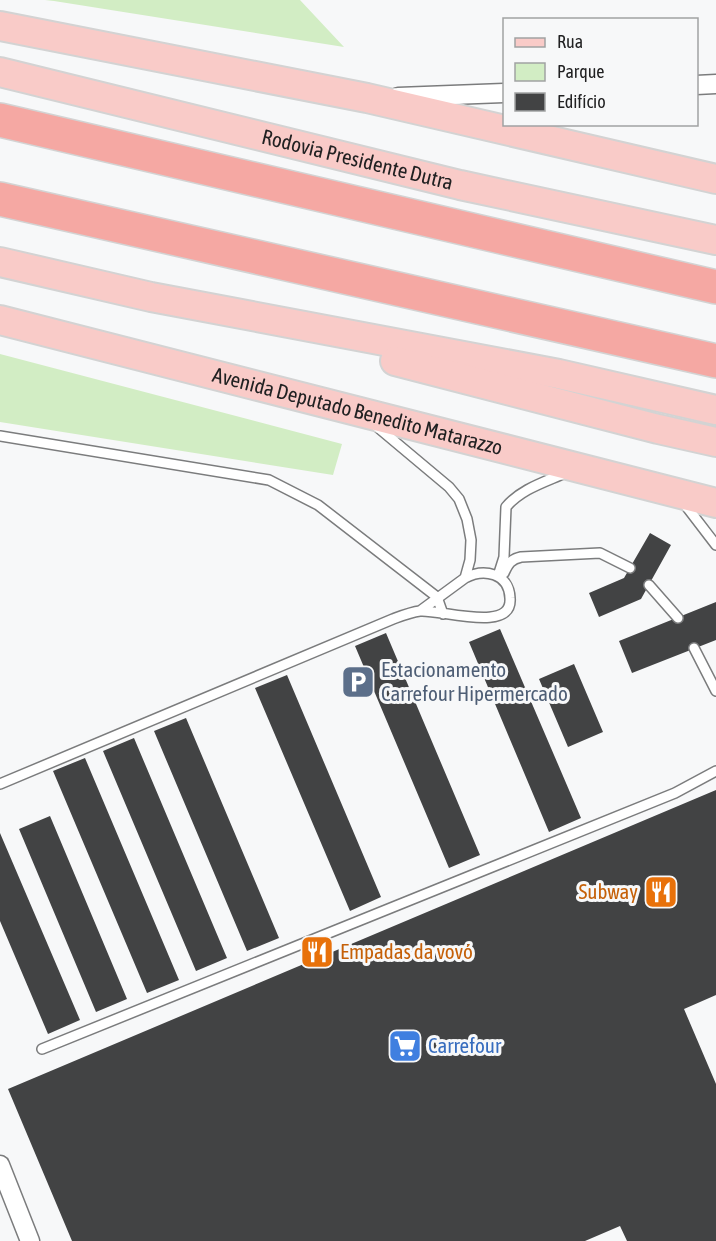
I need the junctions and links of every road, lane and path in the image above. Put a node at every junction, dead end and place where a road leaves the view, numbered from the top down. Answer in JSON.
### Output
{"nodes":[{"id":1,"x":0,"y":26,"type":"edge"},
{"id":2,"x":0,"y":72,"type":"edge"},
{"id":3,"x":716,"y":84,"type":"edge"},
{"id":4,"x":698,"y":85,"type":"edge"},
{"id":5,"x":503,"y":93,"type":"edge"},
{"id":6,"x":367,"y":98,"type":"junction"},
{"id":7,"x":0,"y":120,"type":"edge"},
{"id":8,"x":716,"y":179,"type":"edge"},
{"id":9,"x":0,"y":199,"type":"edge"},
{"id":10,"x":713,"y":239,"type":"edge"},
{"id":11,"x":0,"y":262,"type":"edge"},
{"id":12,"x":716,"y":287,"type":"edge"},
{"id":13,"x":151,"y":297,"type":"junction"},
{"id":14,"x":0,"y":320,"type":"edge"},
{"id":15,"x":716,"y":361,"type":"edge"},
{"id":16,"x":716,"y":410,"type":"edge"},
{"id":17,"x":360,"y":412,"type":"junction"},
{"id":18,"x":0,"y":436,"type":"edge"},
{"id":19,"x":716,"y":442,"type":"edge"},
{"id":20,"x":578,"y":467,"type":"junction"},
{"id":21,"x":676,"y":493,"type":"junction"},
{"id":22,"x":716,"y":503,"type":"edge"},
{"id":23,"x":716,"y":545,"type":"edge"},
{"id":24,"x":630,"y":568,"type":"dead end"},
{"id":25,"x":500,"y":577,"type":"junction"},
{"id":26,"x":465,"y":578,"type":"junction"},
{"id":27,"x":649,"y":585,"type":"dead end"},
{"id":28,"x":437,"y":597,"type":"junction"},
{"id":29,"x":420,"y":611,"type":"junction"},
{"id":30,"x":443,"y":614,"type":"junction"},
{"id":31,"x":678,"y":618,"type":"dead end"},
{"id":32,"x":694,"y":648,"type":"dead end"},
{"id":33,"x":716,"y":690,"type":"edge"},
{"id":34,"x":716,"y":771,"type":"edge"},
{"id":35,"x":0,"y":784,"type":"edge"},
{"id":36,"x":42,"y":1050,"type":"dead end"},
{"id":37,"x":0,"y":1165,"type":"edge"},
{"id":38,"x":30,"y":1241,"type":"edge"}],
"edges":[{"from":1,"to":6,"type":"main road"},
{"from":2,"to":10,"type":"main road","name":"Rodovia Presidente Dutra"},
{"from":3,"to":4,"type":"street"},
{"from":5,"to":6,"type":"street"},
{"from":6,"to":8,"type":"main road"},
{"from":7,"to":12,"type":"highway","name":"Rodovia Presidente Dutra"},
{"from":9,"to":15,"type":"highway"},
{"from":11,"to":13,"type":"main road"},
{"from":13,"to":16,"type":"main road"},
{"from":13,"to":19,"type":"main road"},
{"from":14,"to":17,"type":"main road","name":"Avenida Deputado Benedito Matarazzo"},
{"from":17,"to":20,"type":"main road","name":"Avenida Deputado Benedito Matarazzo"},
{"from":17,"to":26,"type":"lane"},
{"from":18,"to":28,"type":"lane"},
{"from":20,"to":21,"type":"main road","name":"Avenida Deputado Benedito Matarazzo"},
{"from":20,"to":25,"type":"lane"},
{"from":21,"to":22,"type":"main road","name":"Avenida Deputado Benedito Matarazzo"},
{"from":21,"to":23,"type":"lane"},
{"from":24,"to":25,"type":"lane"},
{"from":25,"to":26,"type":"lane"},
{"from":25,"to":30,"type":"lane"},
{"from":26,"to":28,"type":"lane"},
{"from":27,"to":31,"type":"lane"},
{"from":28,"to":29,"type":"lane"},
{"from":28,"to":30,"type":"lane"},
{"from":29,"to":30,"type":"lane"},
{"from":29,"to":35,"type":"lane"},
{"from":32,"to":33,"type":"lane"},
{"from":34,"to":36,"type":"lane"},
{"from":37,"to":38,"type":"street"}]}
